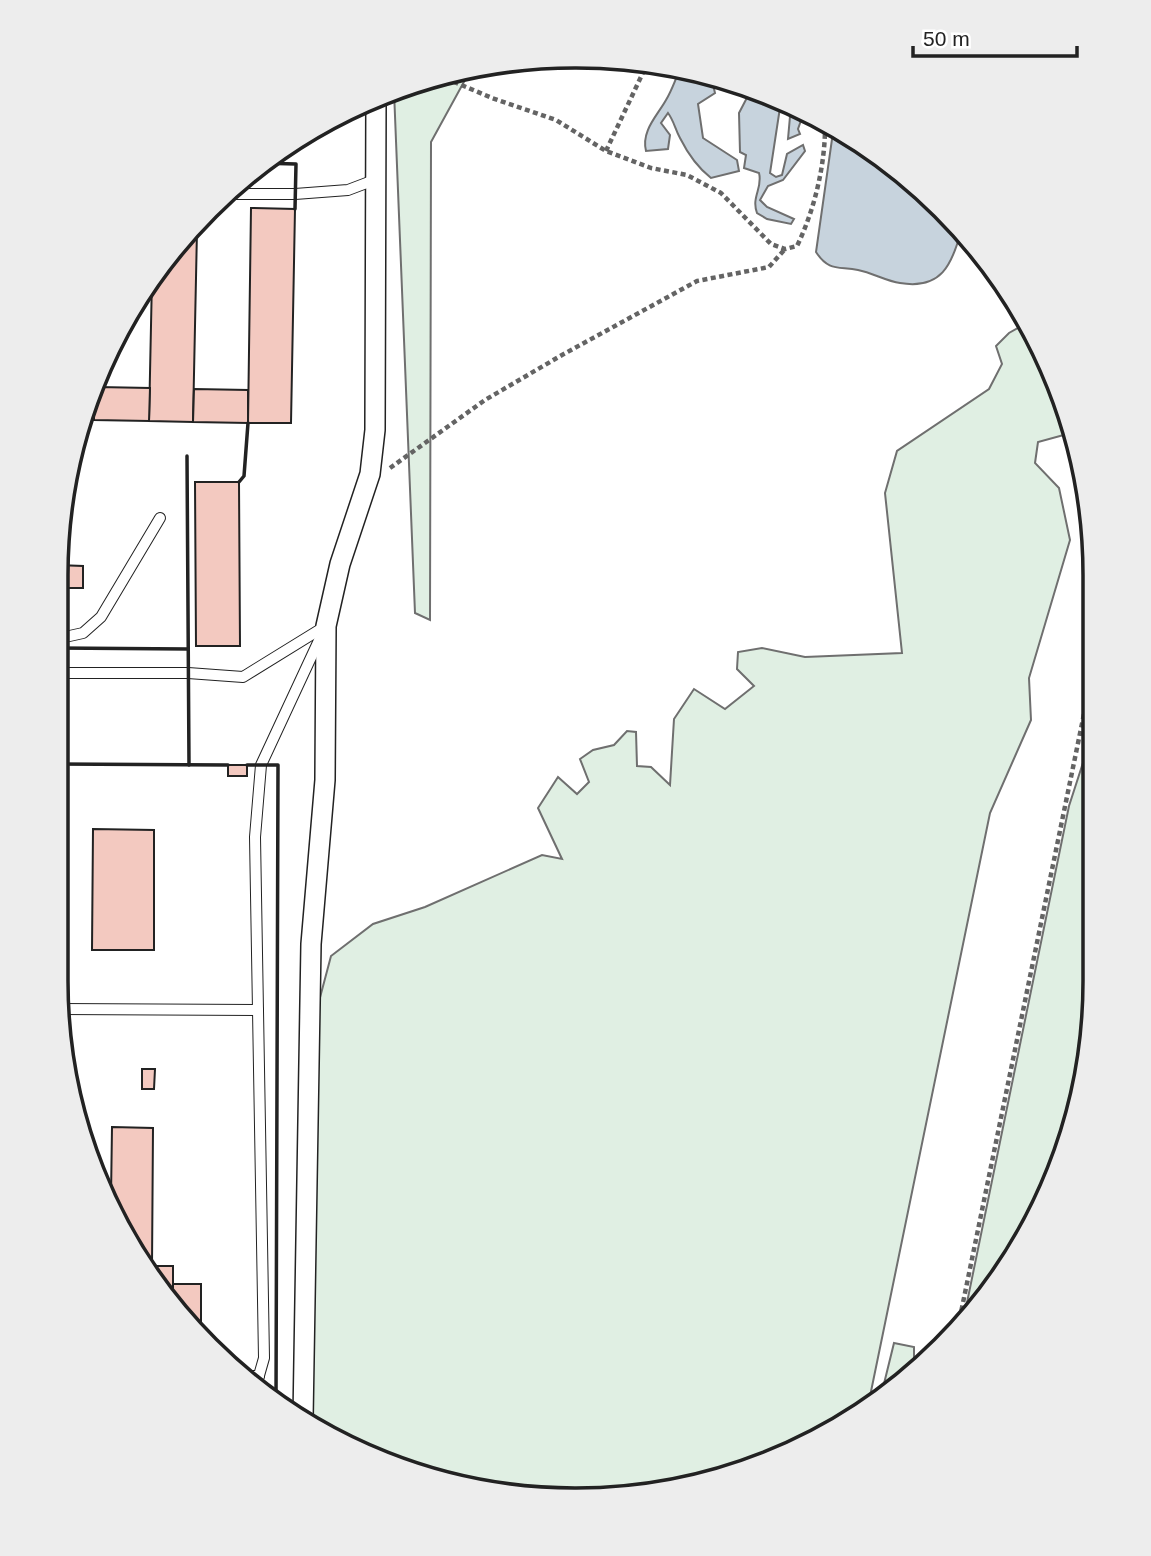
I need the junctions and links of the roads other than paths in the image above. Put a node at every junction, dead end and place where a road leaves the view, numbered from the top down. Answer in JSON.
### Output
{"nodes":[{"id":1,"x":376,"y":109,"type":"edge"},
{"id":2,"x":377,"y":179,"type":"junction"},
{"id":3,"x":241,"y":194,"type":"edge"},
{"id":4,"x":159,"y":519,"type":"dead end"},
{"id":5,"x":326,"y":626,"type":"junction"},
{"id":6,"x":68,"y":636,"type":"edge"},
{"id":7,"x":68,"y":673,"type":"edge"},
{"id":8,"x":69,"y":1009,"type":"edge"},
{"id":9,"x":258,"y":1010,"type":"junction"},
{"id":10,"x":258,"y":1376,"type":"edge"},
{"id":11,"x":303,"y":1408,"type":"edge"}],
"edges":[{"from":1,"to":2,"type":"street"},
{"from":2,"to":3,"type":"lane"},
{"from":2,"to":5,"type":"street"},
{"from":4,"to":6,"type":"lane"},
{"from":5,"to":7,"type":"lane"},
{"from":5,"to":9,"type":"lane"},
{"from":5,"to":11,"type":"street"},
{"from":8,"to":9,"type":"lane"},
{"from":9,"to":10,"type":"lane"}]}
